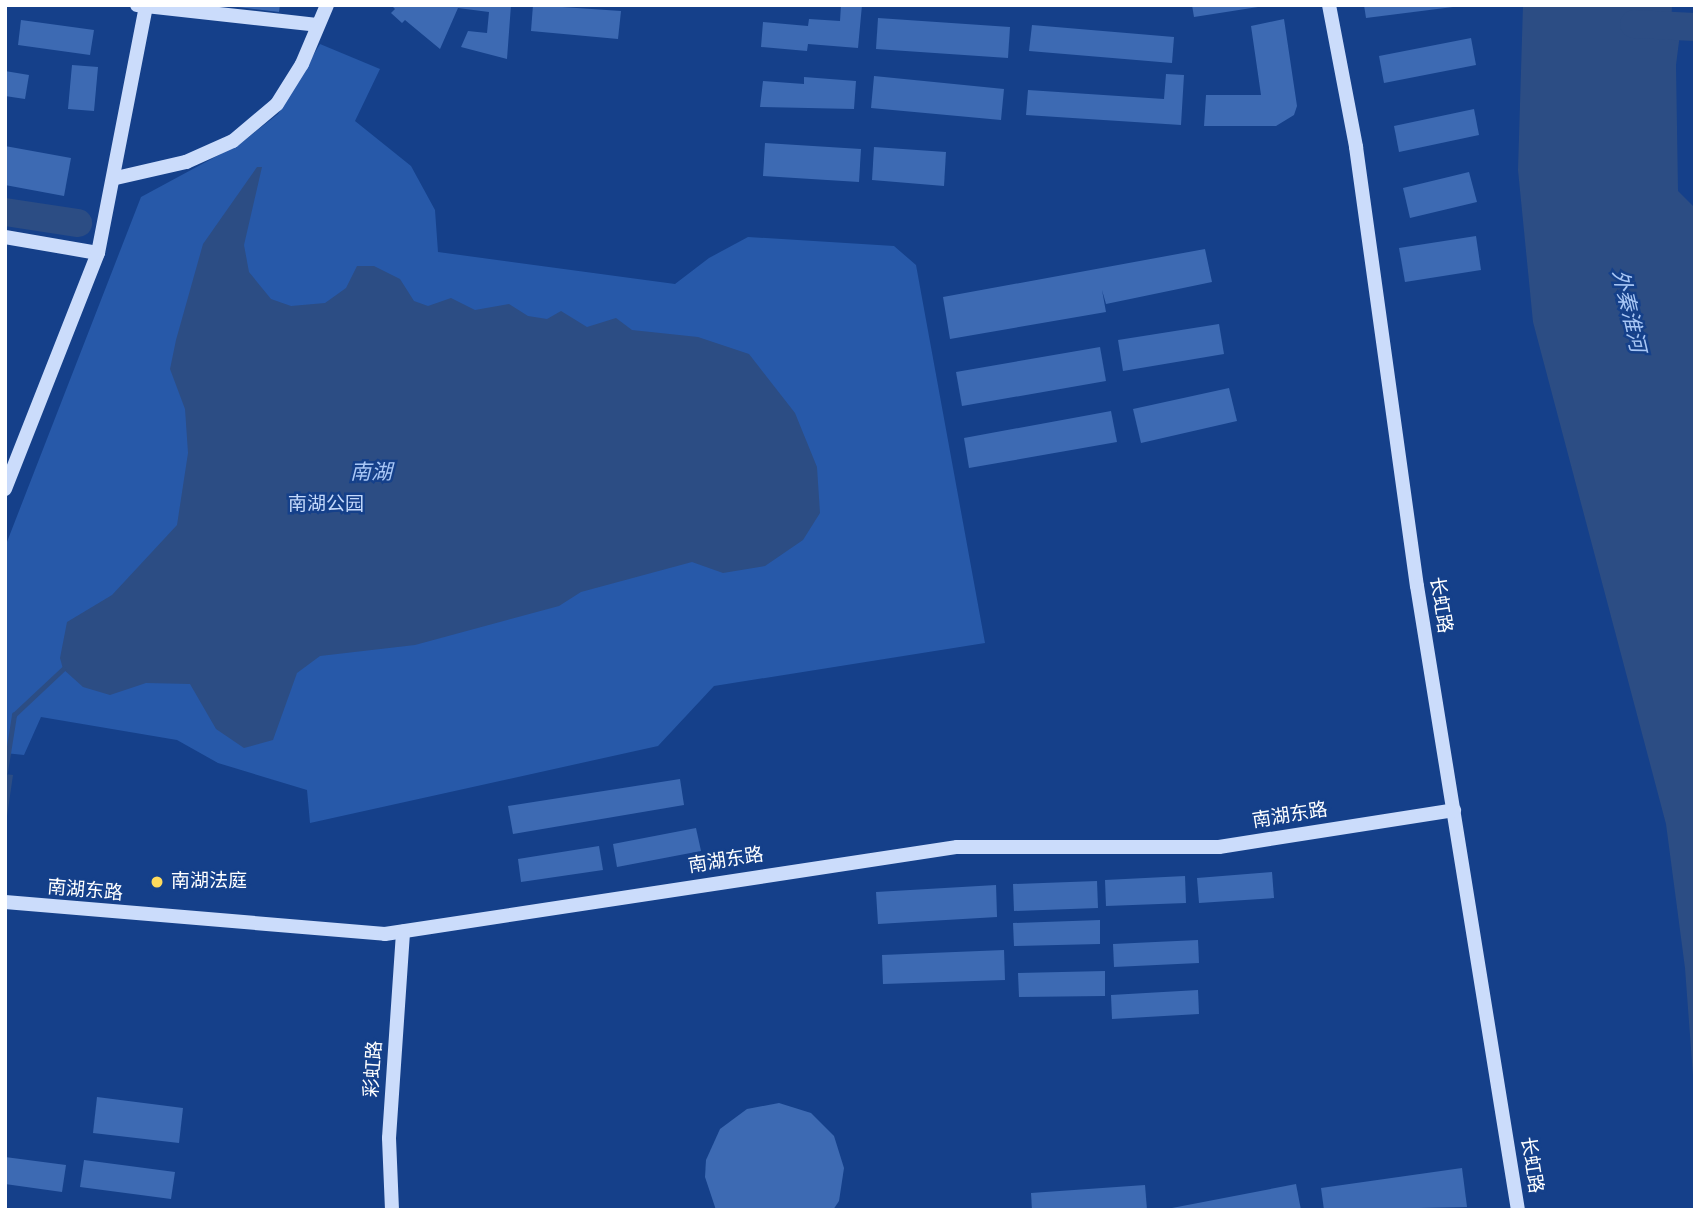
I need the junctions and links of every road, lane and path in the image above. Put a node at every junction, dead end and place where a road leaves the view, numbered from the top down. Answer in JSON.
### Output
{"nodes":[{"id":1,"x":327,"y":5,"type":"edge"},
{"id":2,"x":1329,"y":5,"type":"edge"},
{"id":3,"x":141,"y":6,"type":"edge"},
{"id":4,"x":317,"y":25,"type":"junction"},
{"id":5,"x":116,"y":178,"type":"junction"},
{"id":6,"x":5,"y":237,"type":"edge"},
{"id":7,"x":98,"y":253,"type":"junction"},
{"id":8,"x":5,"y":489,"type":"edge"},
{"id":9,"x":1454,"y":810,"type":"junction"},
{"id":10,"x":12,"y":903,"type":"edge"},
{"id":11,"x":403,"y":931,"type":"junction"},
{"id":12,"x":392,"y":1210,"type":"edge"},
{"id":13,"x":1518,"y":1210,"type":"edge"}],
"edges":[{"from":1,"to":4,"type":"street"},
{"from":2,"to":9,"type":"street","name":"长虹路"},
{"from":3,"to":4,"type":"street"},
{"from":3,"to":5,"type":"street"},
{"from":4,"to":5,"type":"street"},
{"from":5,"to":7,"type":"street"},
{"from":6,"to":7,"type":"street"},
{"from":7,"to":8,"type":"street"},
{"from":9,"to":11,"type":"street","name":"南湖东路"},
{"from":9,"to":13,"type":"street","name":"长虹路"},
{"from":10,"to":11,"type":"street","name":"南湖东路"},
{"from":11,"to":12,"type":"street","name":"彩虹路"}]}
